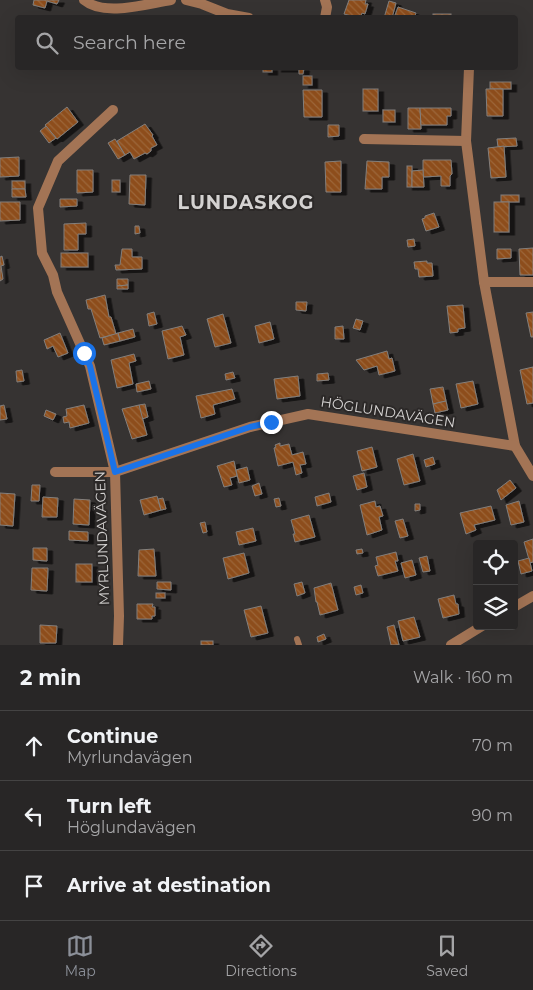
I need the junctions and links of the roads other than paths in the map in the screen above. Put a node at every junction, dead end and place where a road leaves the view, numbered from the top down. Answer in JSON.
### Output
{"nodes":[{"id":1,"x":84,"y":0,"type":"edge"},
{"id":2,"x":170,"y":0,"type":"edge"},
{"id":3,"x":186,"y":0,"type":"edge"},
{"id":4,"x":325,"y":0,"type":"edge"},
{"id":5,"x":233,"y":15,"type":"edge"},
{"id":6,"x":325,"y":15,"type":"edge"},
{"id":7,"x":469,"y":70,"type":"edge"},
{"id":8,"x":113,"y":110,"type":"dead end"},
{"id":9,"x":364,"y":139,"type":"dead end"},
{"id":10,"x":466,"y":141,"type":"junction"},
{"id":11,"x":484,"y":282,"type":"junction"},
{"id":12,"x":533,"y":282,"type":"edge"},
{"id":13,"x":515,"y":446,"type":"junction"},
{"id":14,"x":55,"y":472,"type":"dead end"},
{"id":15,"x":115,"y":472,"type":"junction"},
{"id":16,"x":533,"y":476,"type":"edge"},
{"id":17,"x":533,"y":596,"type":"edge"},
{"id":18,"x":518,"y":605,"type":"edge"},
{"id":19,"x":475,"y":630,"type":"edge"},
{"id":20,"x":118,"y":645,"type":"edge"},
{"id":21,"x":451,"y":645,"type":"edge"}],
"edges":[{"from":1,"to":2,"type":"street"},
{"from":3,"to":5,"type":"street"},
{"from":4,"to":6,"type":"street"},
{"from":7,"to":10,"type":"street"},
{"from":8,"to":15,"type":"street","name":"MYRLUNDAVÄGEN"},
{"from":9,"to":10,"type":"street"},
{"from":10,"to":11,"type":"street"},
{"from":11,"to":12,"type":"street"},
{"from":11,"to":13,"type":"street"},
{"from":13,"to":15,"type":"street","name":"HÖGLUNDAVÄGEN"},
{"from":13,"to":16,"type":"street"},
{"from":14,"to":15,"type":"street","name":"HÖGLUNDAVÄGEN"},
{"from":15,"to":20,"type":"street","name":"MYRLUNDAVÄGEN"},
{"from":17,"to":18,"type":"street"},
{"from":19,"to":21,"type":"street"}]}
